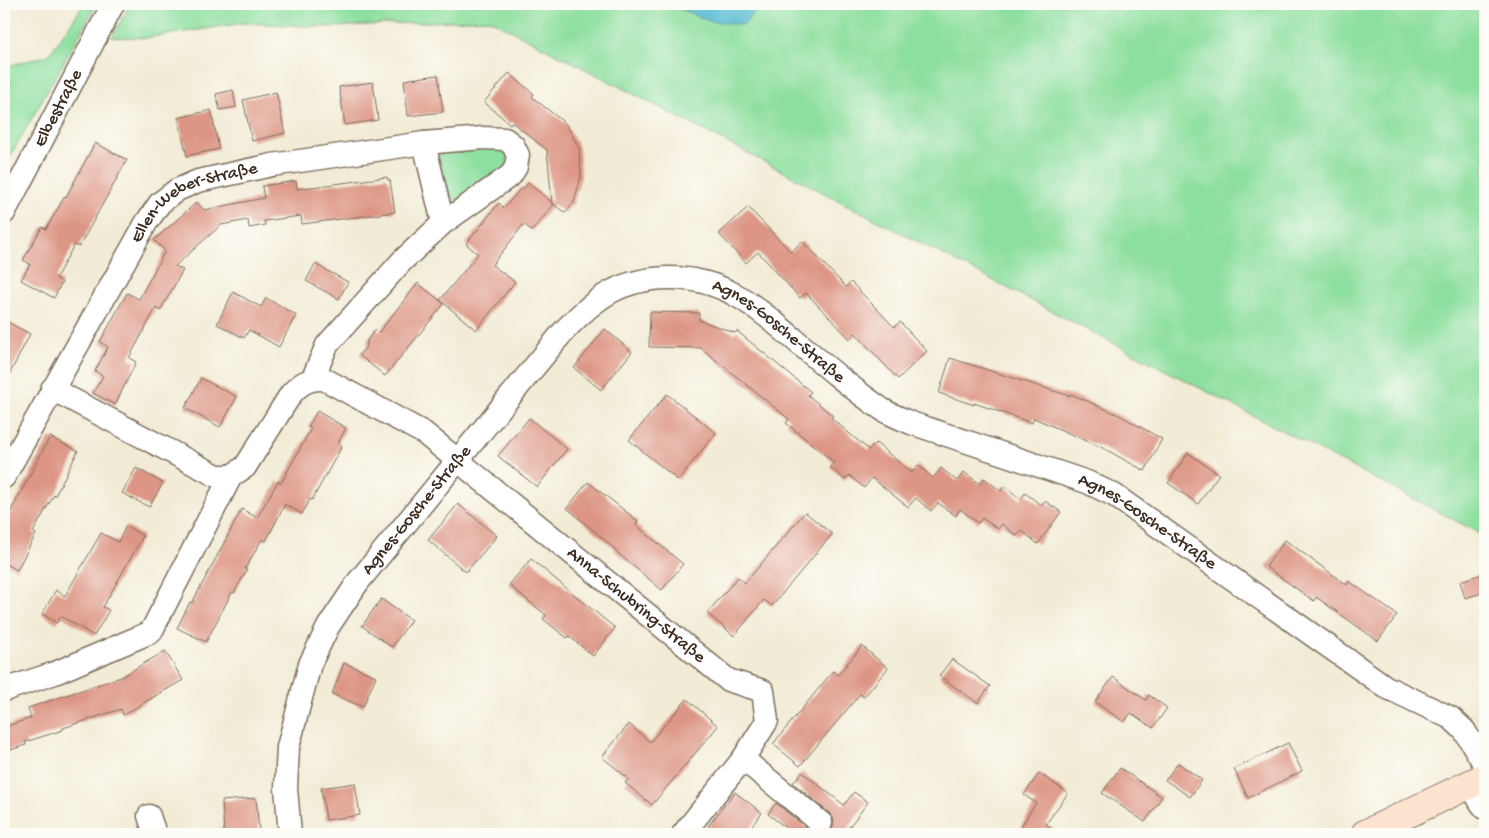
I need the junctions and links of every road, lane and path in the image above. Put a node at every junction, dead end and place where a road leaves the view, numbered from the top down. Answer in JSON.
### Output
{"nodes":[{"id":1,"x":113,"y":4,"type":"edge"},
{"id":2,"x":424,"y":143,"type":"junction"},
{"id":3,"x":4,"y":213,"type":"edge"},
{"id":4,"x":443,"y":223,"type":"junction"},
{"id":5,"x":313,"y":378,"type":"junction"},
{"id":6,"x":52,"y":389,"type":"junction"},
{"id":7,"x":458,"y":461,"type":"junction"},
{"id":8,"x":231,"y":476,"type":"junction"},
{"id":9,"x":4,"y":477,"type":"edge"},
{"id":10,"x":4,"y":690,"type":"edge"},
{"id":11,"x":743,"y":759,"type":"junction"},
{"id":12,"x":1480,"y":775,"type":"edge"},
{"id":13,"x":1485,"y":808,"type":"edge"},
{"id":14,"x":821,"y":823,"type":"dead end"},
{"id":15,"x":290,"y":834,"type":"edge"},
{"id":16,"x":683,"y":834,"type":"edge"},
{"id":17,"x":1365,"y":834,"type":"edge"}],
"edges":[{"from":1,"to":3,"type":"street","name":"Elbestraße"},
{"from":2,"to":4,"type":"street"},
{"from":2,"to":4,"type":"street","name":"Ellen-Weber-Straße"},
{"from":2,"to":6,"type":"street","name":"Ellen-Weber-Straße"},
{"from":4,"to":5,"type":"street","name":"Ellen-Weber-Straße"},
{"from":5,"to":7,"type":"street"},
{"from":5,"to":8,"type":"street"},
{"from":6,"to":8,"type":"street"},
{"from":6,"to":9,"type":"street","name":"Ellen-Weber-Straße"},
{"from":7,"to":11,"type":"street","name":"Anna-Schubring-Straße"},
{"from":7,"to":12,"type":"street","name":"Agnes-Gosche-Straße"},
{"from":7,"to":15,"type":"street","name":"Agnes-Gosche-Straße"},
{"from":8,"to":10,"type":"street"},
{"from":11,"to":14,"type":"street"},
{"from":11,"to":16,"type":"street","name":"Anna-Schubring-Straße"},
{"from":12,"to":13,"type":"street","name":"Agnes-Gosche-Straße"},
{"from":12,"to":17,"type":"main road"}]}
